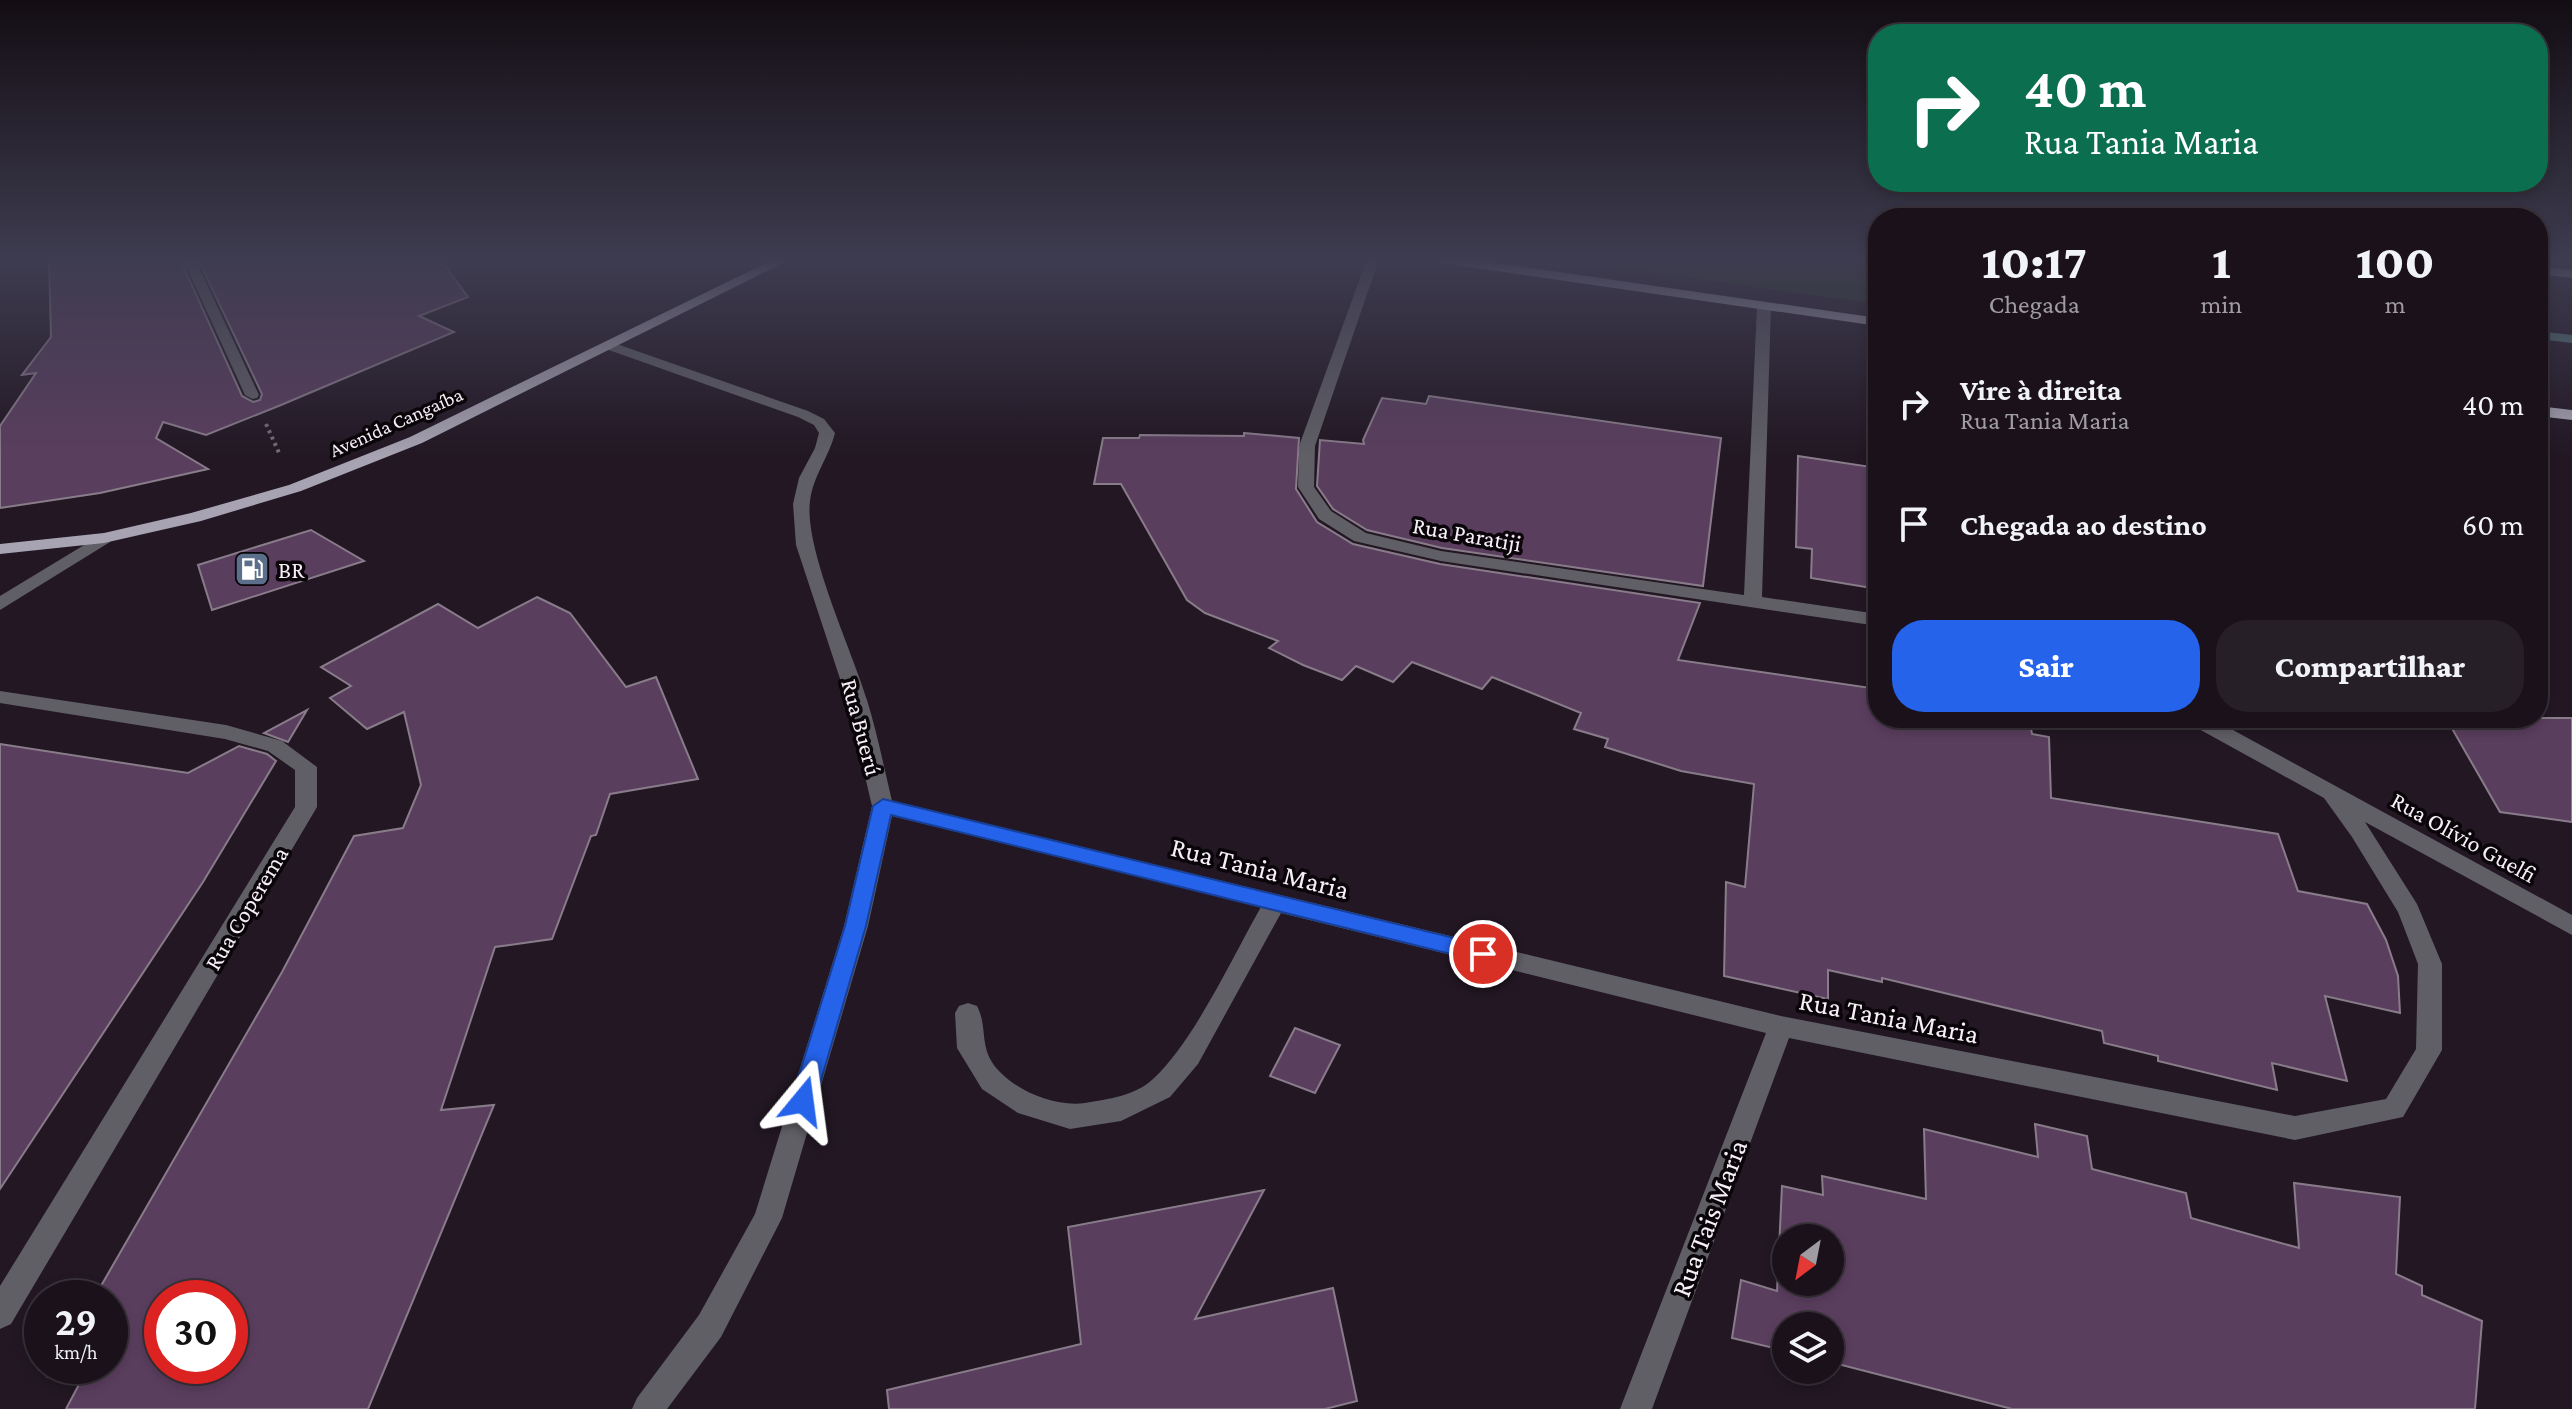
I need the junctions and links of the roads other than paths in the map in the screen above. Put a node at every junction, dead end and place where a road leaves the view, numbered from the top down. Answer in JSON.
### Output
{"nodes":[{"id":1,"x":219,"y":325,"type":"edge"},
{"id":2,"x":652,"y":325,"type":"edge"},
{"id":3,"x":1350,"y":325,"type":"edge"},
{"id":4,"x":1763,"y":325,"type":"edge"},
{"id":5,"x":611,"y":346,"type":"junction"},
{"id":6,"x":252,"y":395,"type":"road end"},
{"id":7,"x":2548,"y":412,"type":"edge"},
{"id":8,"x":2572,"y":415,"type":"edge"},
{"id":9,"x":104,"y":538,"type":"junction"},
{"id":10,"x":0,"y":549,"type":"edge"},
{"id":11,"x":1753,"y":602,"type":"junction"},
{"id":12,"x":0,"y":604,"type":"edge"},
{"id":13,"x":1868,"y":619,"type":"edge"},
{"id":14,"x":0,"y":697,"type":"edge"},
{"id":15,"x":2213,"y":728,"type":"edge"},
{"id":16,"x":2331,"y":793,"type":"junction"},
{"id":17,"x":883,"y":806,"type":"junction"},
{"id":18,"x":1275,"y":903,"type":"junction"},
{"id":19,"x":2572,"y":926,"type":"edge"},
{"id":20,"x":968,"y":1013,"type":"dead end"},
{"id":21,"x":1781,"y":1026,"type":"junction"},
{"id":22,"x":0,"y":1314,"type":"edge"},
{"id":23,"x":648,"y":1409,"type":"edge"},
{"id":24,"x":1636,"y":1409,"type":"edge"}],
"edges":[{"from":1,"to":6,"type":"street"},
{"from":2,"to":5,"type":"main road","name":"Avenida Cangaíba"},
{"from":3,"to":11,"type":"street","name":"Rua Paratiji"},
{"from":4,"to":11,"type":"street"},
{"from":5,"to":9,"type":"main road","name":"Avenida Cangaíba"},
{"from":5,"to":17,"type":"street","name":"Rua Buerú"},
{"from":7,"to":8,"type":"main road"},
{"from":9,"to":10,"type":"main road","name":"Avenida Cangaíba"},
{"from":9,"to":12,"type":"street"},
{"from":11,"to":13,"type":"street","name":"Rua Paratiji"},
{"from":14,"to":22,"type":"street","name":"Rua Coperema"},
{"from":15,"to":16,"type":"street","name":"Rua Tania Maria"},
{"from":16,"to":19,"type":"street","name":"Rua Olívio Guelfi"},
{"from":16,"to":21,"type":"street","name":"Rua Tania Maria"},
{"from":17,"to":18,"type":"street","name":"Rua Tania Maria"},
{"from":17,"to":23,"type":"street","name":"Rua Buerú"},
{"from":18,"to":20,"type":"street"},
{"from":18,"to":21,"type":"street","name":"Rua Tania Maria"},
{"from":21,"to":24,"type":"street","name":"Rua Tais Maria"}]}
